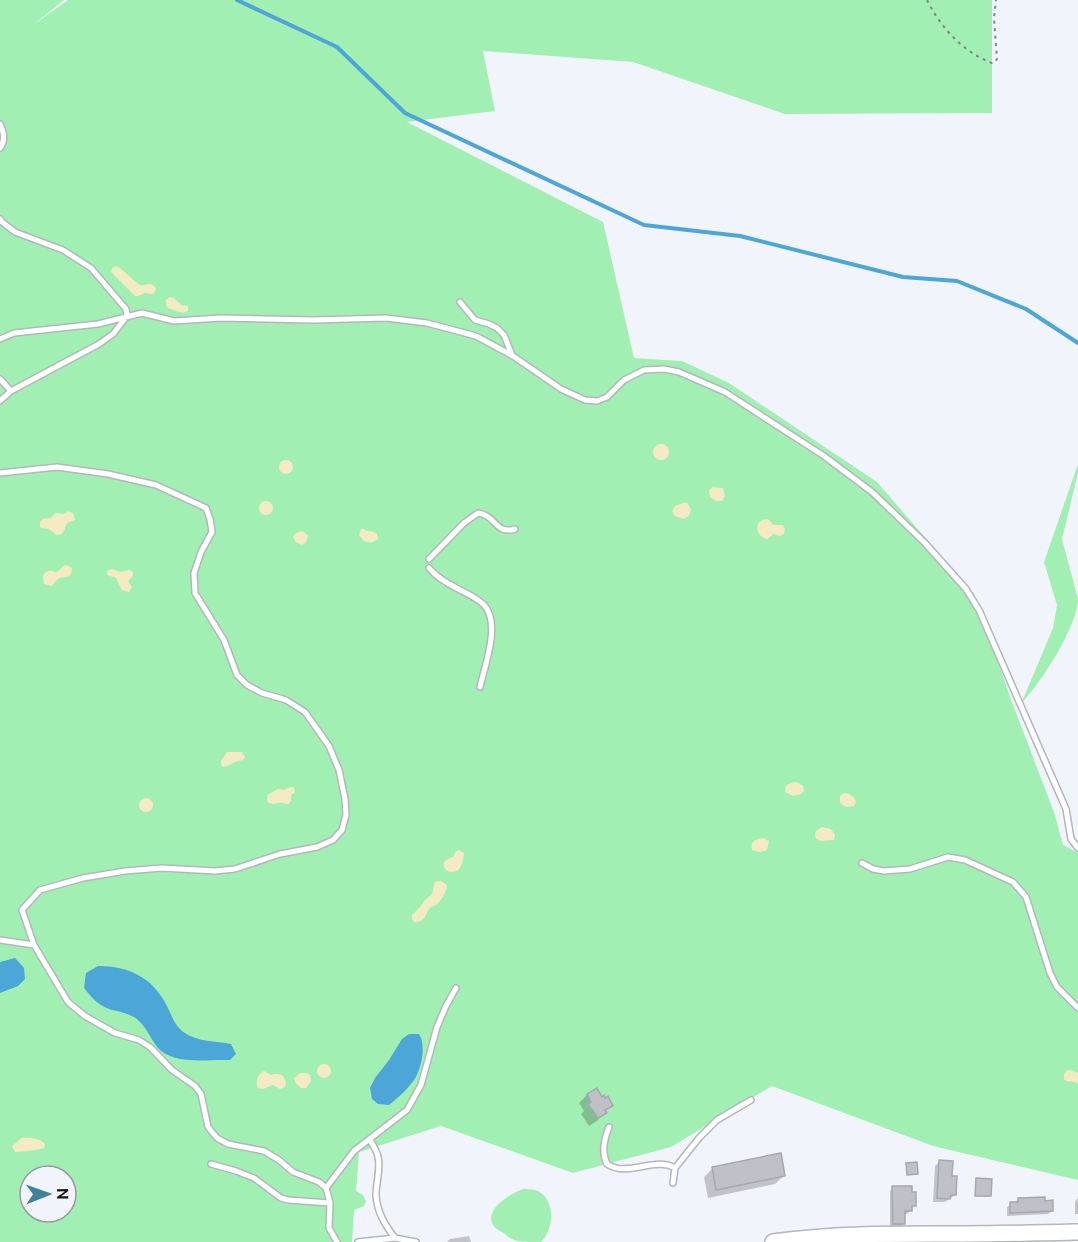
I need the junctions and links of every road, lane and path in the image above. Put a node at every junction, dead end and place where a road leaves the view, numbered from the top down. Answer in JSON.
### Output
{"nodes":[{"id":1,"x":927,"y":0,"type":"edge"},
{"id":2,"x":996,"y":0,"type":"edge"},
{"id":3,"x":0,"y":124,"type":"edge"},
{"id":4,"x":0,"y":148,"type":"edge"},
{"id":5,"x":0,"y":219,"type":"edge"},
{"id":6,"x":460,"y":302,"type":"dead end"},
{"id":7,"x":127,"y":316,"type":"junction"},
{"id":8,"x":0,"y":339,"type":"edge"},
{"id":9,"x":513,"y":357,"type":"junction"},
{"id":10,"x":0,"y":379,"type":"edge"},
{"id":11,"x":11,"y":391,"type":"junction"},
{"id":12,"x":0,"y":401,"type":"edge"},
{"id":13,"x":0,"y":473,"type":"edge"},
{"id":14,"x":515,"y":529,"type":"dead end"},
{"id":15,"x":429,"y":559,"type":"dead end"},
{"id":16,"x":429,"y":568,"type":"dead end"},
{"id":17,"x":480,"y":687,"type":"dead end"},
{"id":18,"x":1078,"y":848,"type":"edge"},
{"id":19,"x":862,"y":863,"type":"dead end"},
{"id":20,"x":0,"y":940,"type":"edge"},
{"id":21,"x":34,"y":945,"type":"junction"},
{"id":22,"x":456,"y":988,"type":"dead end"},
{"id":23,"x":1078,"y":1008,"type":"edge"},
{"id":24,"x":751,"y":1100,"type":"dead end"},
{"id":25,"x":609,"y":1127,"type":"dead end"},
{"id":26,"x":370,"y":1140,"type":"junction"},
{"id":27,"x":211,"y":1164,"type":"dead end"},
{"id":28,"x":675,"y":1168,"type":"junction"},
{"id":29,"x":673,"y":1183,"type":"dead end"},
{"id":30,"x":326,"y":1188,"type":"junction"},
{"id":31,"x":330,"y":1203,"type":"junction"},
{"id":32,"x":1078,"y":1232,"type":"edge"},
{"id":33,"x":395,"y":1238,"type":"junction"},
{"id":34,"x":962,"y":1238,"type":"edge"},
{"id":35,"x":337,"y":1242,"type":"edge"},
{"id":36,"x":358,"y":1242,"type":"edge"},
{"id":37,"x":416,"y":1242,"type":"edge"},
{"id":38,"x":773,"y":1242,"type":"edge"}],
"edges":[{"from":1,"to":2,"type":"path"},
{"from":3,"to":4,"type":"lane"},
{"from":5,"to":7,"type":"lane"},
{"from":6,"to":9,"type":"lane"},
{"from":7,"to":8,"type":"lane"},
{"from":7,"to":9,"type":"lane"},
{"from":7,"to":11,"type":"lane"},
{"from":9,"to":18,"type":"lane"},
{"from":10,"to":11,"type":"lane"},
{"from":11,"to":12,"type":"lane"},
{"from":13,"to":21,"type":"lane"},
{"from":14,"to":15,"type":"lane"},
{"from":16,"to":17,"type":"lane"},
{"from":19,"to":23,"type":"lane"},
{"from":20,"to":21,"type":"lane"},
{"from":21,"to":30,"type":"lane"},
{"from":22,"to":26,"type":"lane"},
{"from":24,"to":28,"type":"lane"},
{"from":25,"to":28,"type":"lane"},
{"from":26,"to":30,"type":"lane"},
{"from":26,"to":33,"type":"lane"},
{"from":27,"to":31,"type":"lane"},
{"from":28,"to":29,"type":"lane"},
{"from":30,"to":31,"type":"lane"},
{"from":31,"to":35,"type":"lane"},
{"from":32,"to":34,"type":"street"},
{"from":33,"to":36,"type":"lane"},
{"from":33,"to":37,"type":"lane"},
{"from":34,"to":38,"type":"street"}]}
